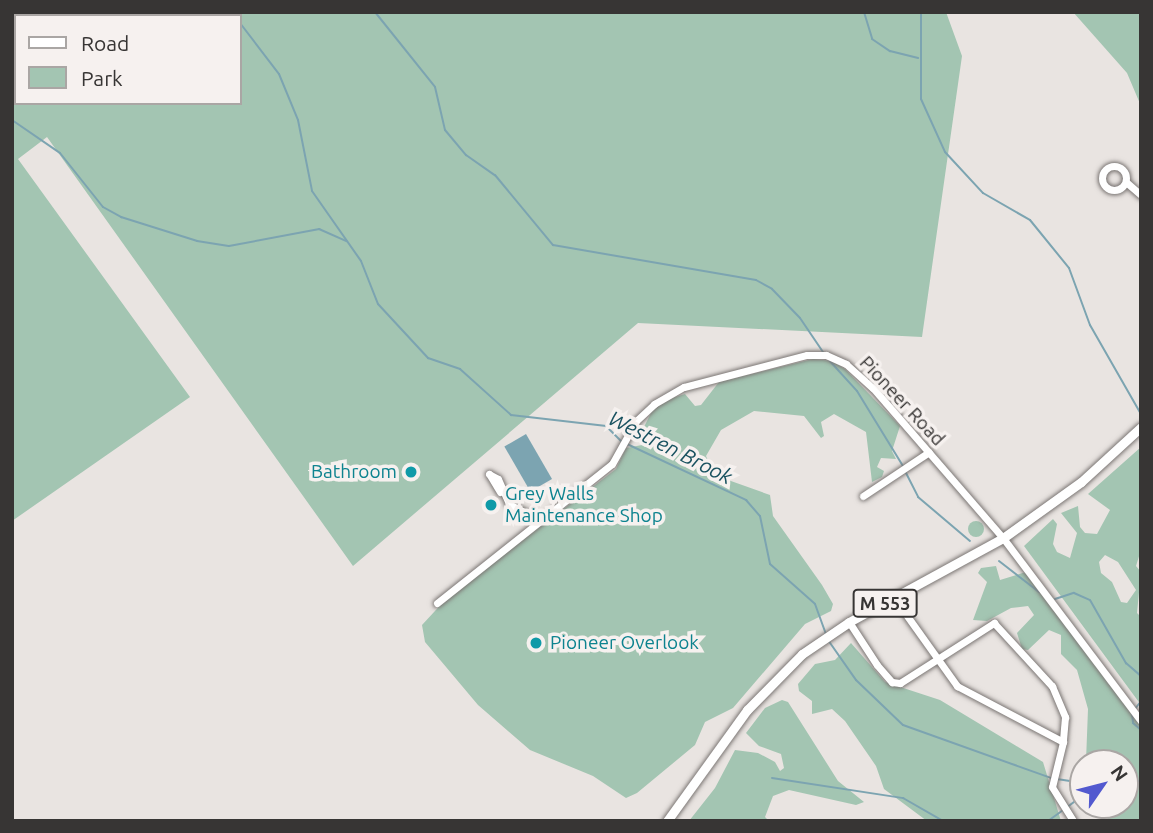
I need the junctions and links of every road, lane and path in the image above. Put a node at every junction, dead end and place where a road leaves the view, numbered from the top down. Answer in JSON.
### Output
{"nodes":[{"id":1,"x":1126,"y":182,"type":"dead end"},
{"id":2,"x":1141,"y":195,"type":"edge"},
{"id":3,"x":1141,"y":427,"type":"edge"},
{"id":4,"x":929,"y":452,"type":"junction"},
{"id":5,"x":500,"y":492,"type":"dead end"},
{"id":6,"x":863,"y":496,"type":"dead end"},
{"id":7,"x":541,"y":521,"type":"junction"},
{"id":8,"x":1003,"y":538,"type":"junction"},
{"id":9,"x":437,"y":603,"type":"dead end"},
{"id":10,"x":905,"y":613,"type":"dead end"},
{"id":11,"x":849,"y":622,"type":"junction"},
{"id":12,"x":935,"y":660,"type":"junction"},
{"id":13,"x":1141,"y":721,"type":"edge"},
{"id":14,"x":1063,"y":741,"type":"junction"},
{"id":15,"x":667,"y":821,"type":"edge"},
{"id":16,"x":1073,"y":821,"type":"edge"}],
"edges":[{"from":1,"to":2,"type":"street"},
{"from":3,"to":8,"type":"main road","number":"M 553"},
{"from":4,"to":6,"type":"street"},
{"from":4,"to":7,"type":"street","name":"Pioneer Road"},
{"from":4,"to":8,"type":"street","name":"Pioneer Road"},
{"from":5,"to":7,"type":"street"},
{"from":7,"to":9,"type":"street","name":"Pioneer Road"},
{"from":8,"to":11,"type":"main road","number":"M 553"},
{"from":8,"to":13,"type":"street","name":"Pioneer Road"},
{"from":10,"to":12,"type":"street"},
{"from":11,"to":12,"type":"street"},
{"from":11,"to":15,"type":"main road","number":"M 553"},
{"from":12,"to":14,"type":"street"},
{"from":12,"to":14,"type":"street"},
{"from":14,"to":16,"type":"street"}]}
